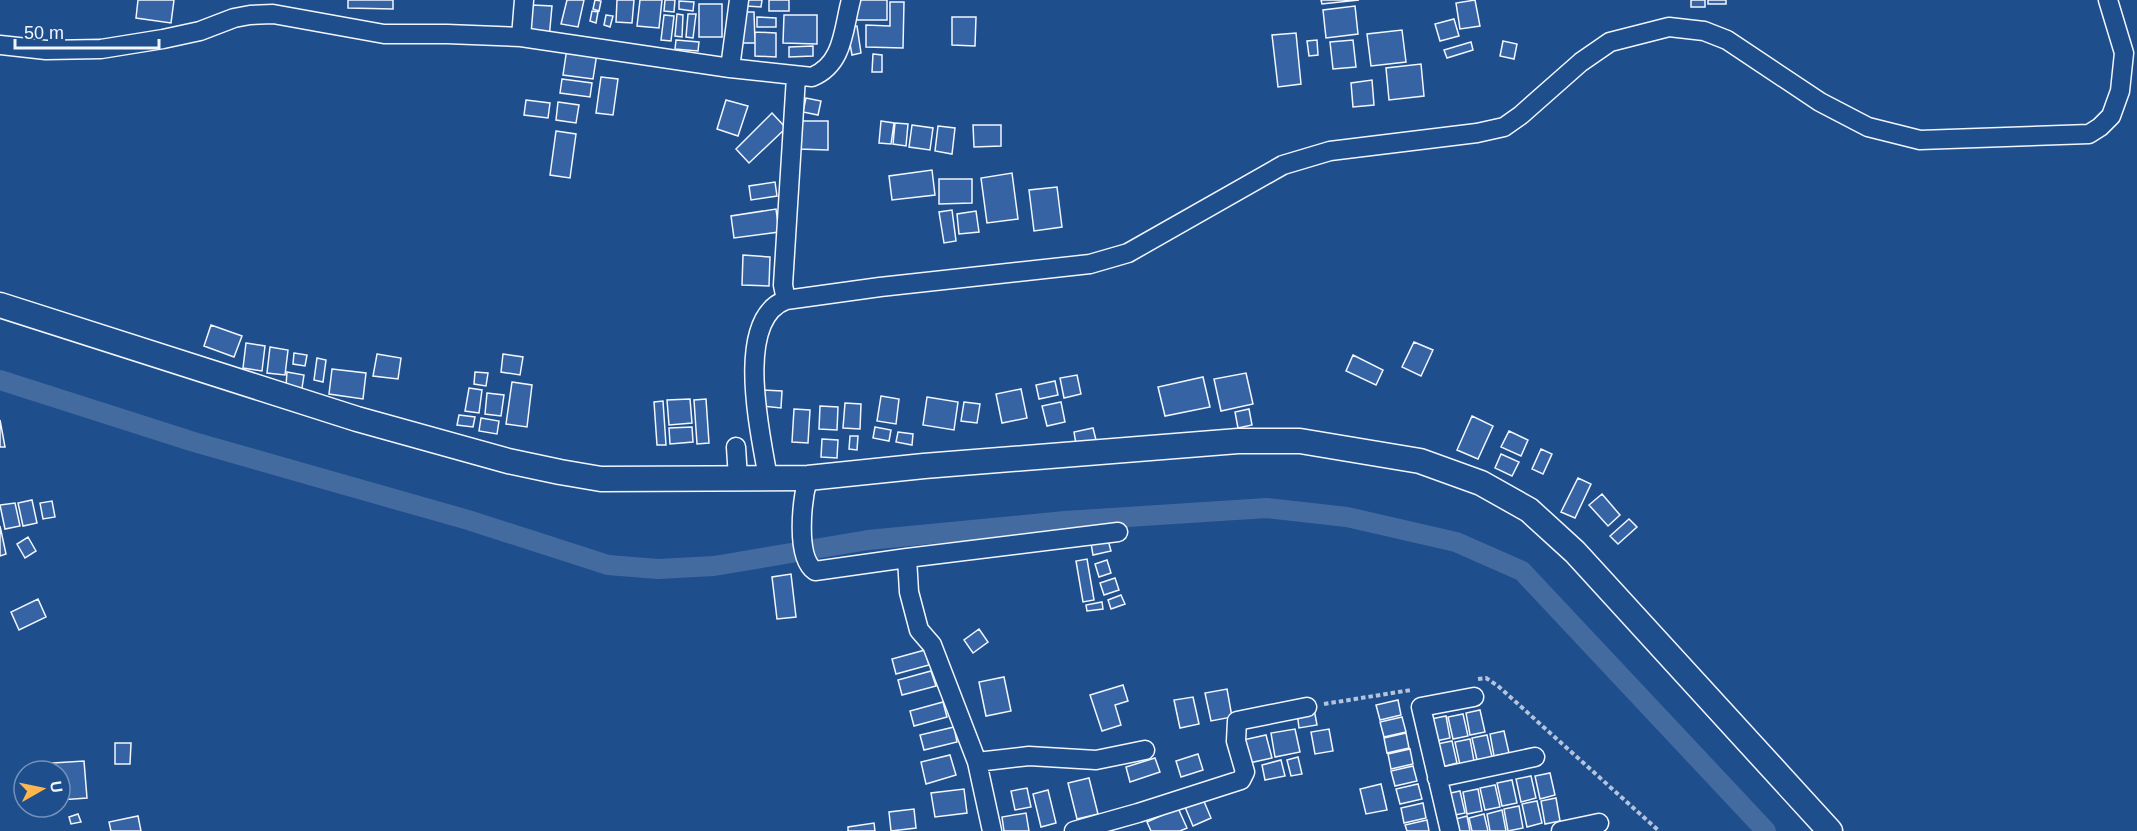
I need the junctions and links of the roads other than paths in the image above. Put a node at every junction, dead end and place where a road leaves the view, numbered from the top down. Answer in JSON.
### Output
{"nodes":[{"id":1,"x":524,"y":0,"type":"edge"},
{"id":2,"x":739,"y":0,"type":"edge"},
{"id":3,"x":850,"y":0,"type":"edge"},
{"id":4,"x":2108,"y":0,"type":"edge"},
{"id":5,"x":521,"y":38,"type":"junction"},
{"id":6,"x":0,"y":45,"type":"edge"},
{"id":7,"x":2131,"y":48,"type":"edge"},
{"id":8,"x":730,"y":68,"type":"junction"},
{"id":9,"x":796,"y":76,"type":"junction"},
{"id":10,"x":786,"y":300,"type":"junction"},
{"id":11,"x":0,"y":305,"type":"edge"},
{"id":12,"x":736,"y":447,"type":"dead end"},
{"id":13,"x":738,"y":478,"type":"junction"},
{"id":14,"x":768,"y":478,"type":"junction"},
{"id":15,"x":805,"y":488,"type":"junction"},
{"id":16,"x":1118,"y":532,"type":"dead end"},
{"id":17,"x":907,"y":558,"type":"junction"},
{"id":18,"x":1473,"y":689,"type":"road end"},
{"id":19,"x":1307,"y":707,"type":"road end"},
{"id":20,"x":1145,"y":750,"type":"dead end"},
{"id":21,"x":1535,"y":757,"type":"dead end"},
{"id":22,"x":977,"y":762,"type":"junction"},
{"id":23,"x":1437,"y":778,"type":"junction"},
{"id":24,"x":1599,"y":823,"type":"dead end"},
{"id":25,"x":992,"y":831,"type":"edge"},
{"id":26,"x":1074,"y":831,"type":"edge"},
{"id":27,"x":1450,"y":831,"type":"edge"},
{"id":28,"x":1561,"y":831,"type":"edge"},
{"id":29,"x":1830,"y":831,"type":"edge"}],
"edges":[{"from":1,"to":5,"type":"street"},
{"from":2,"to":8,"type":"street"},
{"from":3,"to":9,"type":"street"},
{"from":4,"to":7,"type":"street"},
{"from":5,"to":6,"type":"street"},
{"from":5,"to":8,"type":"street"},
{"from":7,"to":10,"type":"street"},
{"from":8,"to":9,"type":"street"},
{"from":9,"to":10,"type":"street"},
{"from":10,"to":14,"type":"street"},
{"from":11,"to":13,"type":"street"},
{"from":12,"to":13,"type":"street"},
{"from":13,"to":14,"type":"street"},
{"from":14,"to":15,"type":"street"},
{"from":15,"to":17,"type":"street"},
{"from":15,"to":29,"type":"street"},
{"from":16,"to":17,"type":"street"},
{"from":17,"to":22,"type":"street"},
{"from":18,"to":23,"type":"street"},
{"from":19,"to":26,"type":"street"},
{"from":20,"to":22,"type":"street"},
{"from":21,"to":23,"type":"street"},
{"from":22,"to":25,"type":"street"},
{"from":23,"to":27,"type":"street"},
{"from":24,"to":28,"type":"street"}]}
